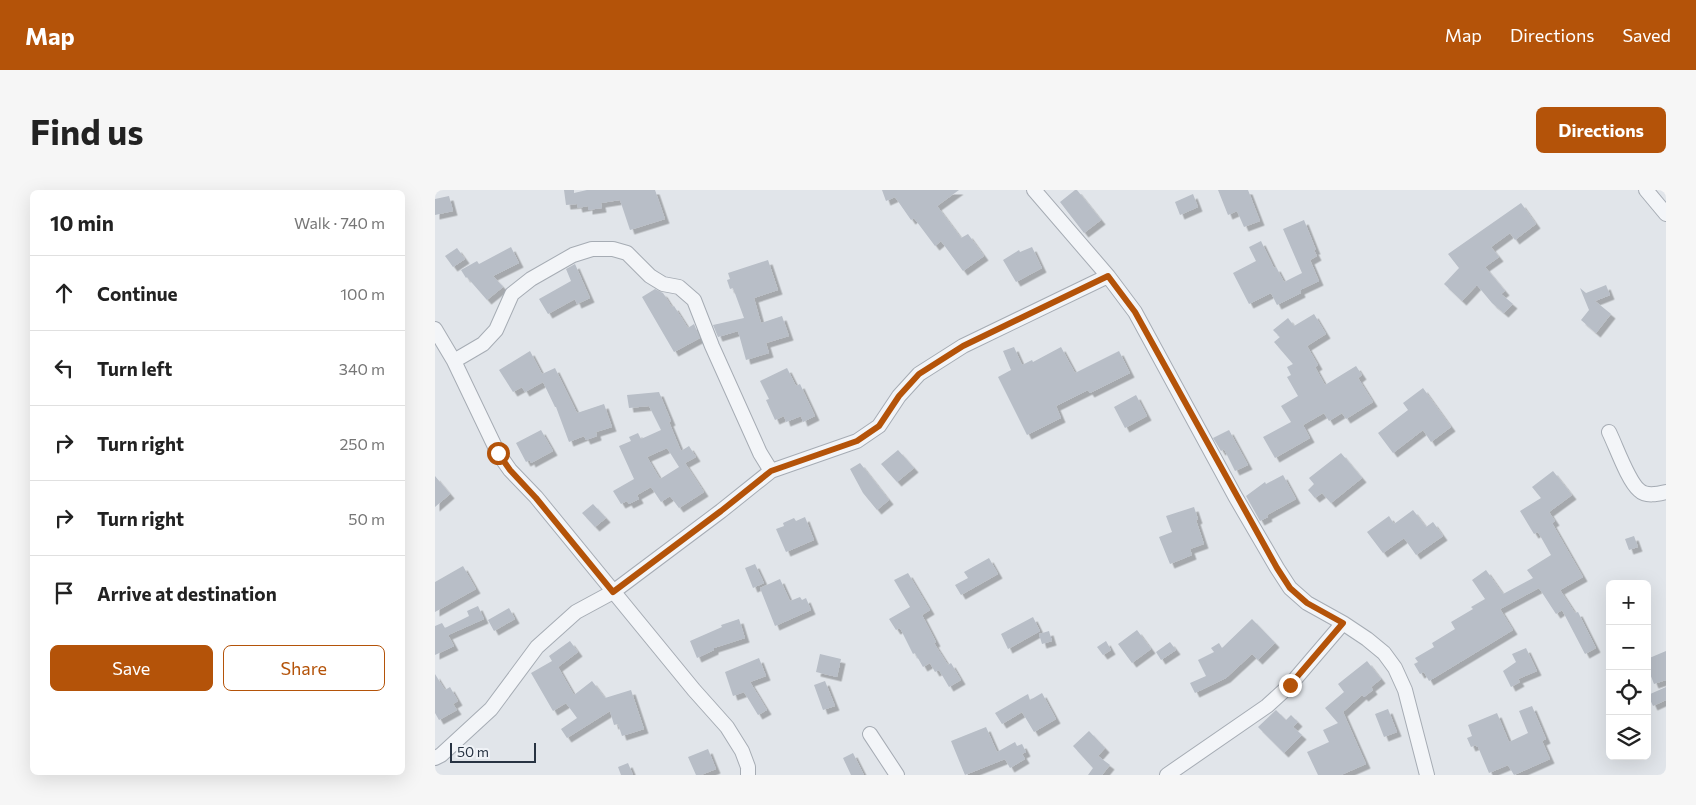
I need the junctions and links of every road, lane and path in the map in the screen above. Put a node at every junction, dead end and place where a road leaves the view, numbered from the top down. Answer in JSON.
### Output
{"nodes":[{"id":1,"x":1034,"y":190,"type":"edge"},
{"id":2,"x":1647,"y":190,"type":"edge"},
{"id":3,"x":1666,"y":214,"type":"edge"},
{"id":4,"x":1108,"y":276,"type":"junction"},
{"id":5,"x":435,"y":329,"type":"edge"},
{"id":6,"x":454,"y":361,"type":"junction"},
{"id":7,"x":1609,"y":432,"type":"dead end"},
{"id":8,"x":771,"y":471,"type":"junction"},
{"id":9,"x":1666,"y":492,"type":"edge"},
{"id":10,"x":613,"y":592,"type":"junction"},
{"id":11,"x":1343,"y":623,"type":"junction"},
{"id":12,"x":870,"y":734,"type":"dead end"},
{"id":13,"x":435,"y":758,"type":"edge"},
{"id":14,"x":748,"y":775,"type":"edge"},
{"id":15,"x":897,"y":775,"type":"edge"},
{"id":16,"x":1167,"y":775,"type":"edge"},
{"id":17,"x":1427,"y":775,"type":"edge"}],
"edges":[{"from":1,"to":4,"type":"street"},
{"from":2,"to":3,"type":"street"},
{"from":4,"to":8,"type":"street"},
{"from":4,"to":11,"type":"street"},
{"from":5,"to":6,"type":"street"},
{"from":6,"to":8,"type":"street"},
{"from":6,"to":10,"type":"street"},
{"from":7,"to":9,"type":"street"},
{"from":8,"to":10,"type":"street"},
{"from":10,"to":13,"type":"street"},
{"from":10,"to":14,"type":"street"},
{"from":11,"to":16,"type":"street"},
{"from":11,"to":17,"type":"street"},
{"from":12,"to":15,"type":"street"}]}
